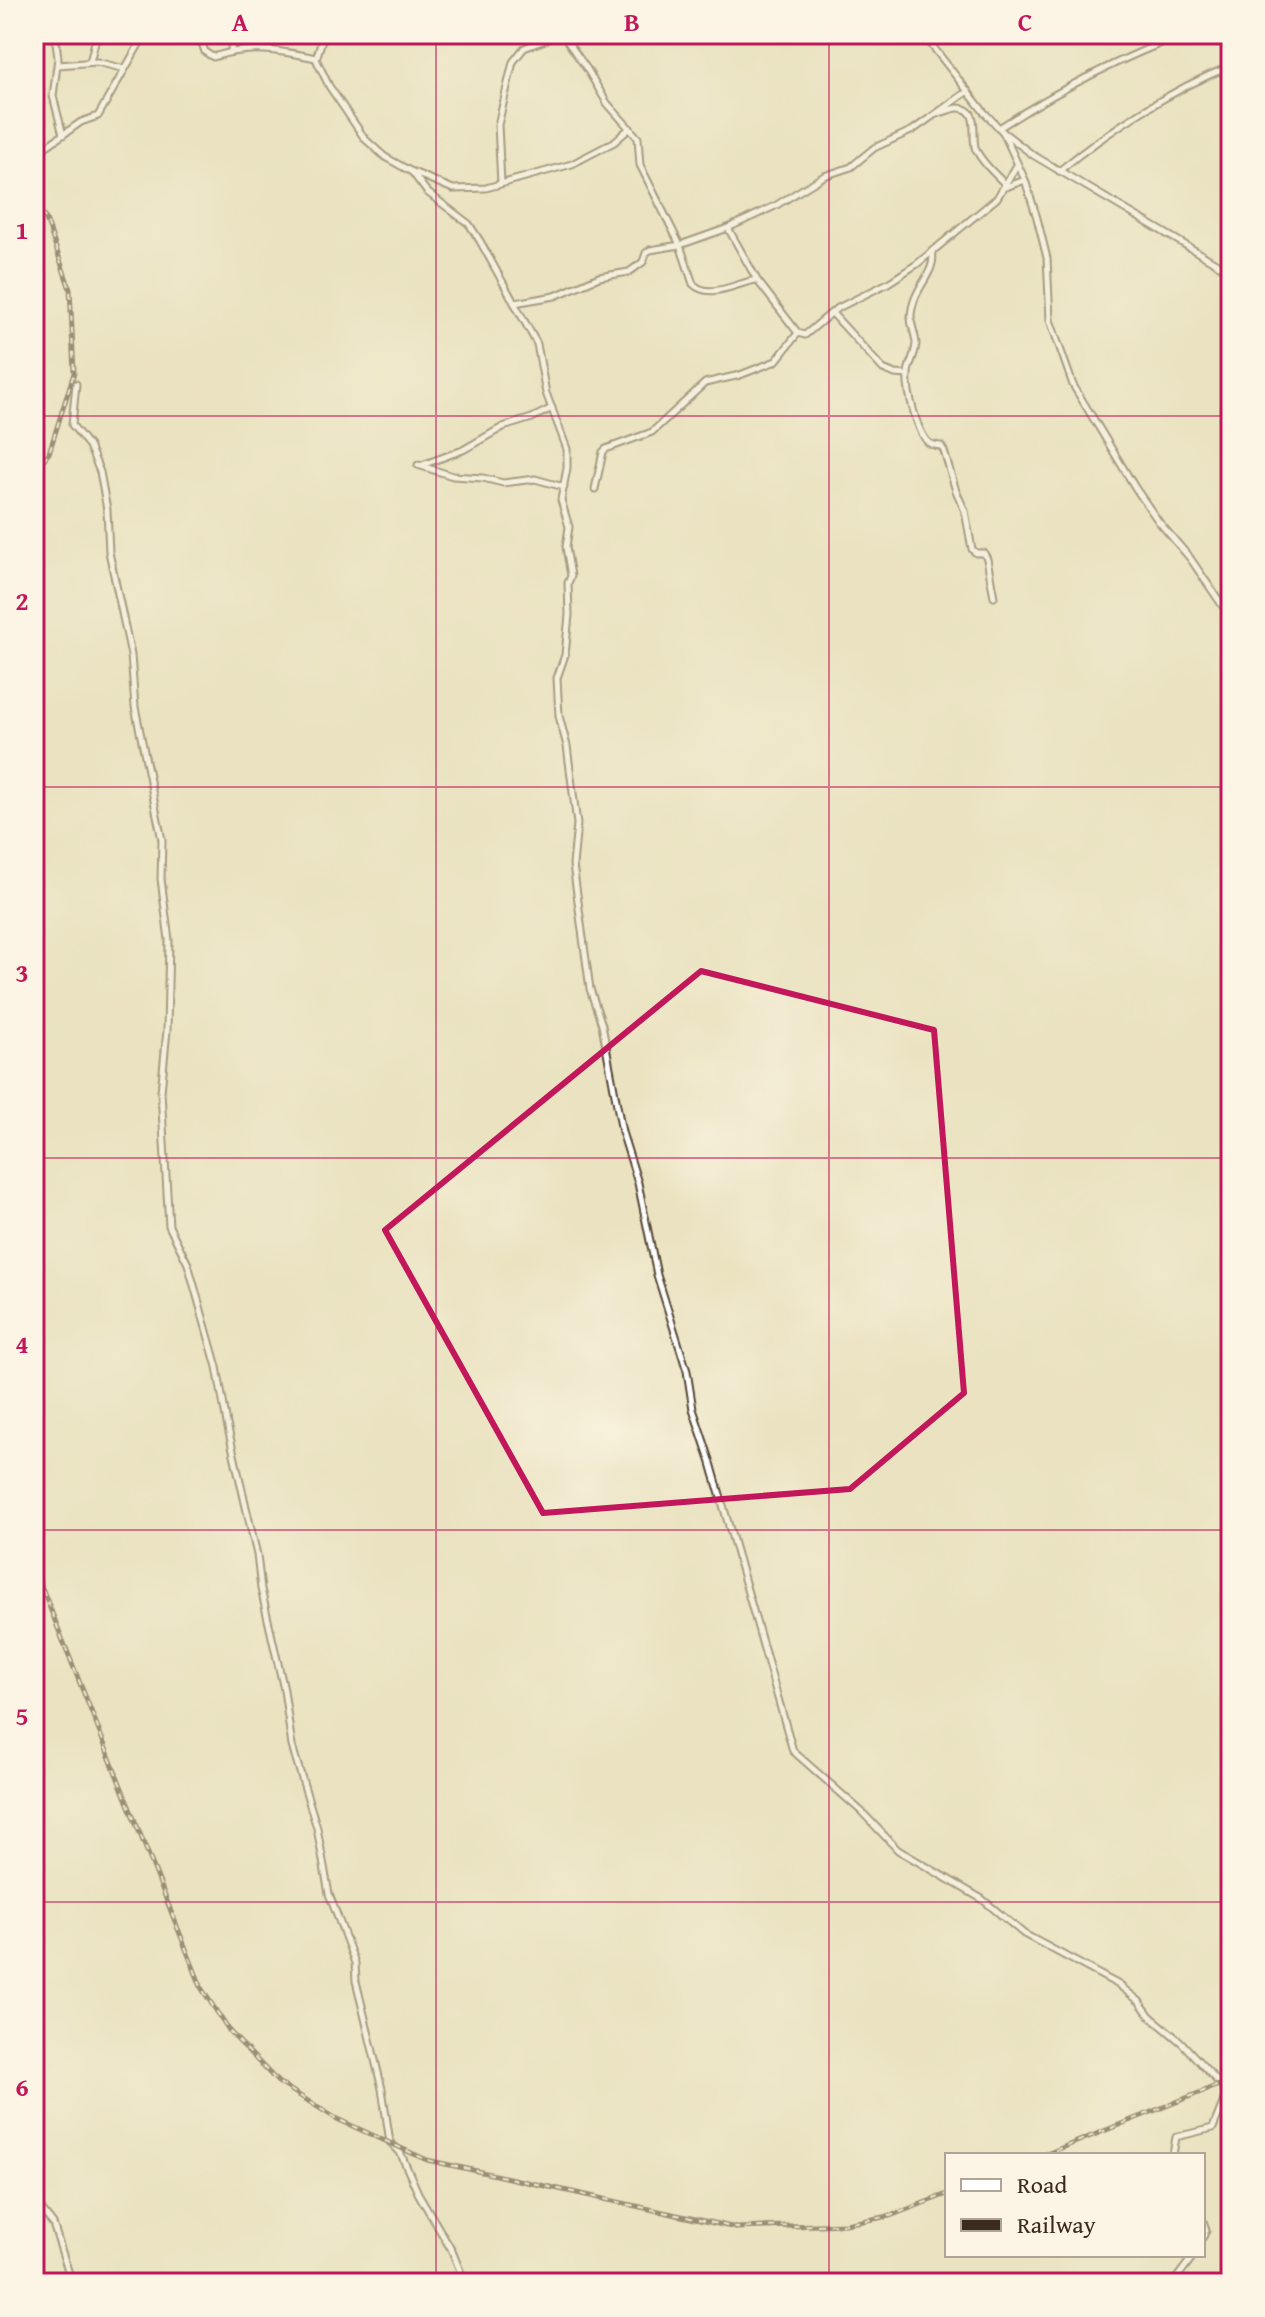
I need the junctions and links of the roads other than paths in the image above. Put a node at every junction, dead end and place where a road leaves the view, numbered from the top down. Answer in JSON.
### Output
{"nodes":[{"id":1,"x":55,"y":34,"type":"edge"},
{"id":2,"x":97,"y":34,"type":"edge"},
{"id":3,"x":145,"y":34,"type":"edge"},
{"id":4,"x":199,"y":34,"type":"edge"},
{"id":5,"x":232,"y":34,"type":"edge"},
{"id":6,"x":324,"y":34,"type":"edge"},
{"id":7,"x":561,"y":34,"type":"edge"},
{"id":8,"x":923,"y":34,"type":"edge"},
{"id":9,"x":1185,"y":34,"type":"edge"},
{"id":10,"x":231,"y":51,"type":"junction"},
{"id":11,"x":316,"y":58,"type":"junction"},
{"id":12,"x":90,"y":62,"type":"junction"},
{"id":13,"x":58,"y":65,"type":"junction"},
{"id":14,"x":1231,"y":66,"type":"edge"},
{"id":15,"x":125,"y":69,"type":"junction"},
{"id":16,"x":968,"y":91,"type":"junction"},
{"id":17,"x":938,"y":113,"type":"junction"},
{"id":18,"x":630,"y":128,"type":"junction"},
{"id":19,"x":1001,"y":130,"type":"junction"},
{"id":20,"x":63,"y":135,"type":"junction"},
{"id":21,"x":34,"y":155,"type":"edge"},
{"id":22,"x":1017,"y":164,"type":"junction"},
{"id":23,"x":1059,"y":171,"type":"junction"},
{"id":24,"x":412,"y":172,"type":"junction"},
{"id":25,"x":1025,"y":180,"type":"junction"},
{"id":26,"x":501,"y":183,"type":"junction"},
{"id":27,"x":1006,"y":186,"type":"junction"},
{"id":28,"x":728,"y":228,"type":"junction"},
{"id":29,"x":680,"y":245,"type":"junction"},
{"id":30,"x":932,"y":251,"type":"junction"},
{"id":31,"x":1231,"y":272,"type":"edge"},
{"id":32,"x":757,"y":280,"type":"junction"},
{"id":33,"x":514,"y":303,"type":"junction"},
{"id":34,"x":832,"y":313,"type":"junction"},
{"id":35,"x":798,"y":333,"type":"junction"},
{"id":36,"x":908,"y":375,"type":"junction"},
{"id":37,"x":76,"y":384,"type":"dead end"},
{"id":38,"x":552,"y":408,"type":"junction"},
{"id":39,"x":564,"y":487,"type":"junction"},
{"id":40,"x":595,"y":489,"type":"dead end"},
{"id":41,"x":994,"y":597,"type":"dead end"},
{"id":42,"x":1231,"y":618,"type":"edge"},
{"id":43,"x":1229,"y":2094,"type":"edge"},
{"id":44,"x":1173,"y":2153,"type":"edge"},
{"id":45,"x":34,"y":2200,"type":"edge"},
{"id":46,"x":1192,"y":2257,"type":"edge"},
{"id":47,"x":72,"y":2283,"type":"edge"},
{"id":48,"x":465,"y":2283,"type":"edge"},
{"id":49,"x":1173,"y":2283,"type":"edge"}],
"edges":[{"from":1,"to":13,"type":"street"},
{"from":2,"to":12,"type":"street"},
{"from":3,"to":15,"type":"street"},
{"from":4,"to":10,"type":"street"},
{"from":5,"to":10,"type":"street"},
{"from":6,"to":11,"type":"street"},
{"from":7,"to":18,"type":"street"},
{"from":7,"to":26,"type":"street"},
{"from":8,"to":16,"type":"street"},
{"from":9,"to":19,"type":"street"},
{"from":10,"to":11,"type":"street"},
{"from":11,"to":24,"type":"street"},
{"from":12,"to":13,"type":"street"},
{"from":12,"to":15,"type":"street"},
{"from":13,"to":20,"type":"street"},
{"from":14,"to":23,"type":"street"},
{"from":15,"to":20,"type":"street"},
{"from":16,"to":17,"type":"street"},
{"from":16,"to":19,"type":"street"},
{"from":17,"to":27,"type":"street"},
{"from":17,"to":28,"type":"street"},
{"from":18,"to":26,"type":"street"},
{"from":18,"to":29,"type":"street"},
{"from":19,"to":22,"type":"street"},
{"from":19,"to":23,"type":"street"},
{"from":20,"to":21,"type":"street"},
{"from":22,"to":25,"type":"street"},
{"from":22,"to":27,"type":"street"},
{"from":23,"to":31,"type":"street"},
{"from":24,"to":26,"type":"street"},
{"from":24,"to":33,"type":"street"},
{"from":25,"to":27,"type":"street"},
{"from":25,"to":42,"type":"street"},
{"from":27,"to":30,"type":"street"},
{"from":28,"to":29,"type":"street"},
{"from":28,"to":32,"type":"street"},
{"from":29,"to":32,"type":"street"},
{"from":29,"to":33,"type":"street"},
{"from":30,"to":34,"type":"street"},
{"from":30,"to":36,"type":"street"},
{"from":32,"to":35,"type":"street"},
{"from":33,"to":38,"type":"street"},
{"from":34,"to":35,"type":"street"},
{"from":34,"to":36,"type":"street"},
{"from":35,"to":40,"type":"street"},
{"from":36,"to":41,"type":"street"},
{"from":37,"to":48,"type":"street"},
{"from":38,"to":39,"type":"street"},
{"from":38,"to":39,"type":"street"},
{"from":39,"to":43,"type":"street"},
{"from":43,"to":44,"type":"street"},
{"from":45,"to":47,"type":"street"},
{"from":46,"to":49,"type":"street"}]}
